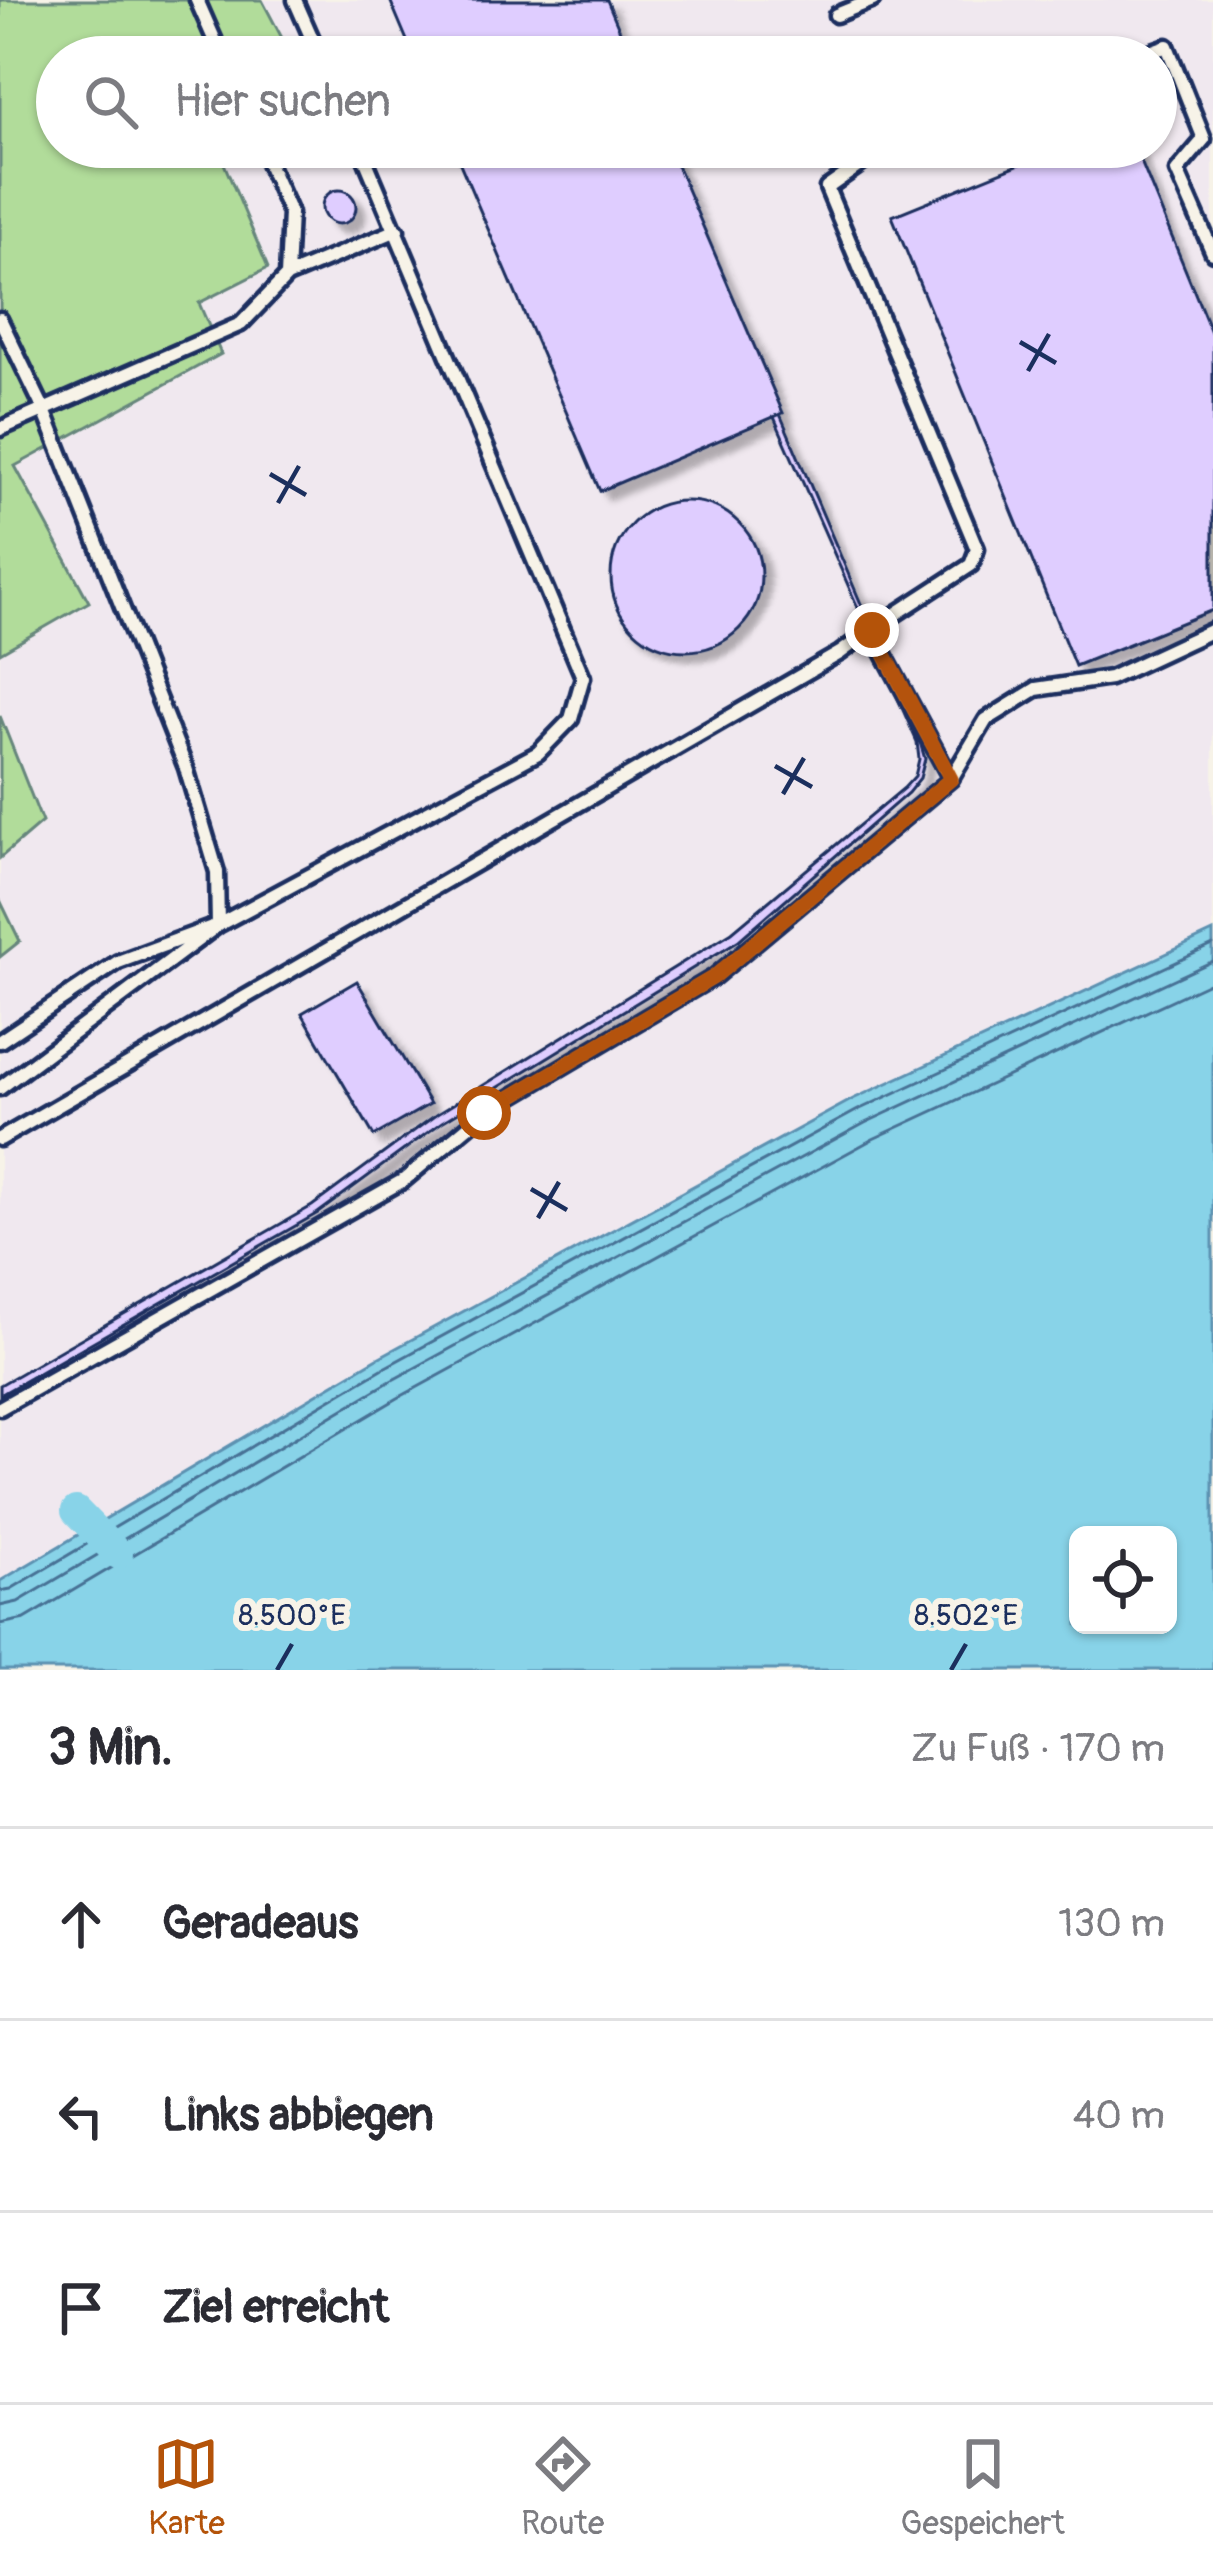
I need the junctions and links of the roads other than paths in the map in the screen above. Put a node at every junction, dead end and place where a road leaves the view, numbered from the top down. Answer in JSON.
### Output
{"nodes":[{"id":1,"x":196,"y":0,"type":"edge"},
{"id":2,"x":295,"y":0,"type":"edge"},
{"id":3,"x":872,"y":0,"type":"edge"},
{"id":4,"x":836,"y":15,"type":"dead end"},
{"id":5,"x":212,"y":36,"type":"edge"},
{"id":6,"x":311,"y":36,"type":"edge"},
{"id":7,"x":1177,"y":71,"type":"edge"},
{"id":8,"x":270,"y":168,"type":"edge"},
{"id":9,"x":369,"y":168,"type":"edge"},
{"id":10,"x":855,"y":168,"type":"edge"},
{"id":11,"x":397,"y":230,"type":"junction"},
{"id":12,"x":1213,"y":254,"type":"edge"},
{"id":13,"x":287,"y":276,"type":"junction"},
{"id":14,"x":0,"y":319,"type":"edge"},
{"id":15,"x":44,"y":410,"type":"junction"},
{"id":16,"x":0,"y":429,"type":"edge"},
{"id":17,"x":872,"y":630,"type":"junction"},
{"id":18,"x":1213,"y":630,"type":"edge"},
{"id":19,"x":951,"y":779,"type":"junction"},
{"id":20,"x":218,"y":926,"type":"junction"},
{"id":21,"x":0,"y":1041,"type":"edge"},
{"id":22,"x":0,"y":1088,"type":"edge"},
{"id":23,"x":0,"y":1139,"type":"edge"},
{"id":24,"x":0,"y":1408,"type":"edge"}],
"edges":[{"from":1,"to":5,"type":"lane"},
{"from":2,"to":6,"type":"lane"},
{"from":3,"to":4,"type":"lane"},
{"from":7,"to":12,"type":"lane"},
{"from":8,"to":13,"type":"lane"},
{"from":9,"to":11,"type":"lane"},
{"from":10,"to":17,"type":"lane"},
{"from":11,"to":13,"type":"lane"},
{"from":11,"to":20,"type":"lane"},
{"from":13,"to":15,"type":"lane"},
{"from":14,"to":15,"type":"lane"},
{"from":15,"to":16,"type":"lane"},
{"from":15,"to":20,"type":"lane"},
{"from":17,"to":19,"type":"lane"},
{"from":17,"to":23,"type":"lane"},
{"from":18,"to":19,"type":"lane"},
{"from":19,"to":24,"type":"lane"},
{"from":20,"to":21,"type":"lane"},
{"from":20,"to":22,"type":"lane"}]}
